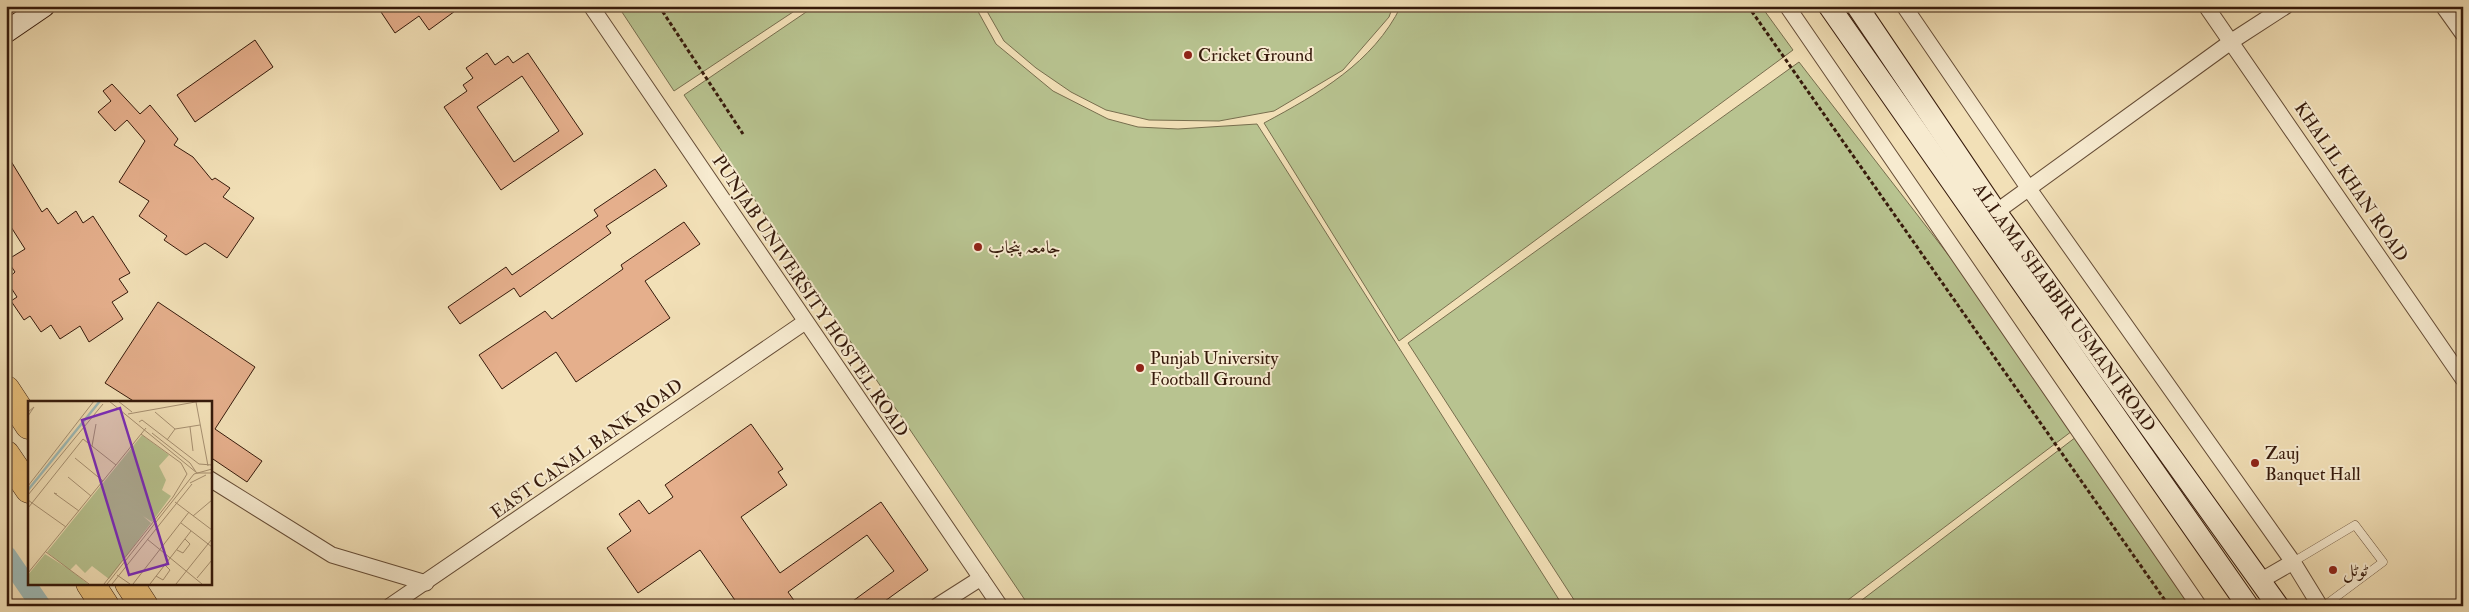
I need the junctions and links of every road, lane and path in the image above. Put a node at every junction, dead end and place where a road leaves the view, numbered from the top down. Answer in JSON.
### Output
{"nodes":[{"id":1,"x":44,"y":6,"type":"edge"},
{"id":2,"x":591,"y":6,"type":"edge"},
{"id":3,"x":659,"y":6,"type":"edge"},
{"id":4,"x":1748,"y":6,"type":"edge"},
{"id":5,"x":1787,"y":6,"type":"edge"},
{"id":6,"x":1829,"y":6,"type":"edge"},
{"id":7,"x":1857,"y":6,"type":"edge"},
{"id":8,"x":1904,"y":6,"type":"edge"},
{"id":9,"x":2206,"y":6,"type":"edge"},
{"id":10,"x":2286,"y":6,"type":"edge"},
{"id":11,"x":2443,"y":6,"type":"edge"},
{"id":12,"x":6,"y":32,"type":"edge"},
{"id":13,"x":2463,"y":34,"type":"edge"},
{"id":14,"x":2232,"y":41,"type":"junction"},
{"id":15,"x":743,"y":134,"type":"dead end"},
{"id":16,"x":2029,"y":189,"type":"junction"},
{"id":17,"x":1996,"y":212,"type":"junction"},
{"id":18,"x":805,"y":322,"type":"junction"},
{"id":19,"x":2463,"y":379,"type":"edge"},
{"id":20,"x":6,"y":390,"type":"edge"},
{"id":21,"x":28,"y":423,"type":"edge"},
{"id":22,"x":6,"y":454,"type":"edge"},
{"id":23,"x":211,"y":480,"type":"edge"},
{"id":24,"x":28,"y":487,"type":"edge"},
{"id":25,"x":2292,"y":562,"type":"junction"},
{"id":26,"x":981,"y":578,"type":"junction"},
{"id":27,"x":2260,"y":580,"type":"junction"},
{"id":28,"x":426,"y":583,"type":"junction"},
{"id":29,"x":91,"y":584,"type":"edge"},
{"id":30,"x":130,"y":584,"type":"edge"},
{"id":31,"x":105,"y":606,"type":"edge"},
{"id":32,"x":144,"y":606,"type":"edge"},
{"id":33,"x":390,"y":606,"type":"edge"},
{"id":34,"x":937,"y":606,"type":"edge"},
{"id":35,"x":1000,"y":606,"type":"edge"},
{"id":36,"x":2169,"y":606,"type":"edge"},
{"id":37,"x":2199,"y":606,"type":"edge"},
{"id":38,"x":2248,"y":606,"type":"edge"},
{"id":39,"x":2278,"y":606,"type":"edge"},
{"id":40,"x":2320,"y":606,"type":"edge"},
{"id":41,"x":2324,"y":606,"type":"edge"}],
"edges":[{"from":1,"to":12,"type":"main road"},
{"from":2,"to":18,"type":"street","name":"PUNJAB UNIVERSITY HOSTEL ROAD"},
{"from":3,"to":15,"type":"path"},
{"from":4,"to":36,"type":"path"},
{"from":5,"to":37,"type":"street"},
{"from":6,"to":38,"type":"main road","name":"ALLAMA SHABBIR USMANI ROAD"},
{"from":7,"to":17,"type":"main road","name":"ALLAMA SHABBIR USMANI ROAD"},
{"from":8,"to":16,"type":"street"},
{"from":9,"to":14,"type":"street","name":"KHALIL KHAN ROAD"},
{"from":10,"to":14,"type":"street"},
{"from":11,"to":13,"type":"street"},
{"from":14,"to":16,"type":"street"},
{"from":14,"to":19,"type":"street","name":"KHALIL KHAN ROAD"},
{"from":16,"to":17,"type":"street"},
{"from":16,"to":25,"type":"street"},
{"from":17,"to":27,"type":"main road","name":"ALLAMA SHABBIR USMANI ROAD"},
{"from":18,"to":26,"type":"street","name":"PUNJAB UNIVERSITY HOSTEL ROAD"},
{"from":18,"to":28,"type":"street","name":"EAST CANAL BANK ROAD"},
{"from":20,"to":21,"type":"highway"},
{"from":22,"to":24,"type":"highway"},
{"from":23,"to":28,"type":"street"},
{"from":25,"to":27,"type":"street"},
{"from":25,"to":40,"type":"street"},
{"from":25,"to":41,"type":"lane"},
{"from":26,"to":34,"type":"street"},
{"from":26,"to":35,"type":"street","name":"PUNJAB UNIVERSITY HOSTEL ROAD"},
{"from":27,"to":39,"type":"main road","name":"ALLAMA SHABBIR USMANI ROAD"},
{"from":28,"to":33,"type":"street","name":"EAST CANAL BANK ROAD"},
{"from":29,"to":31,"type":"highway"},
{"from":30,"to":32,"type":"highway"}]}
